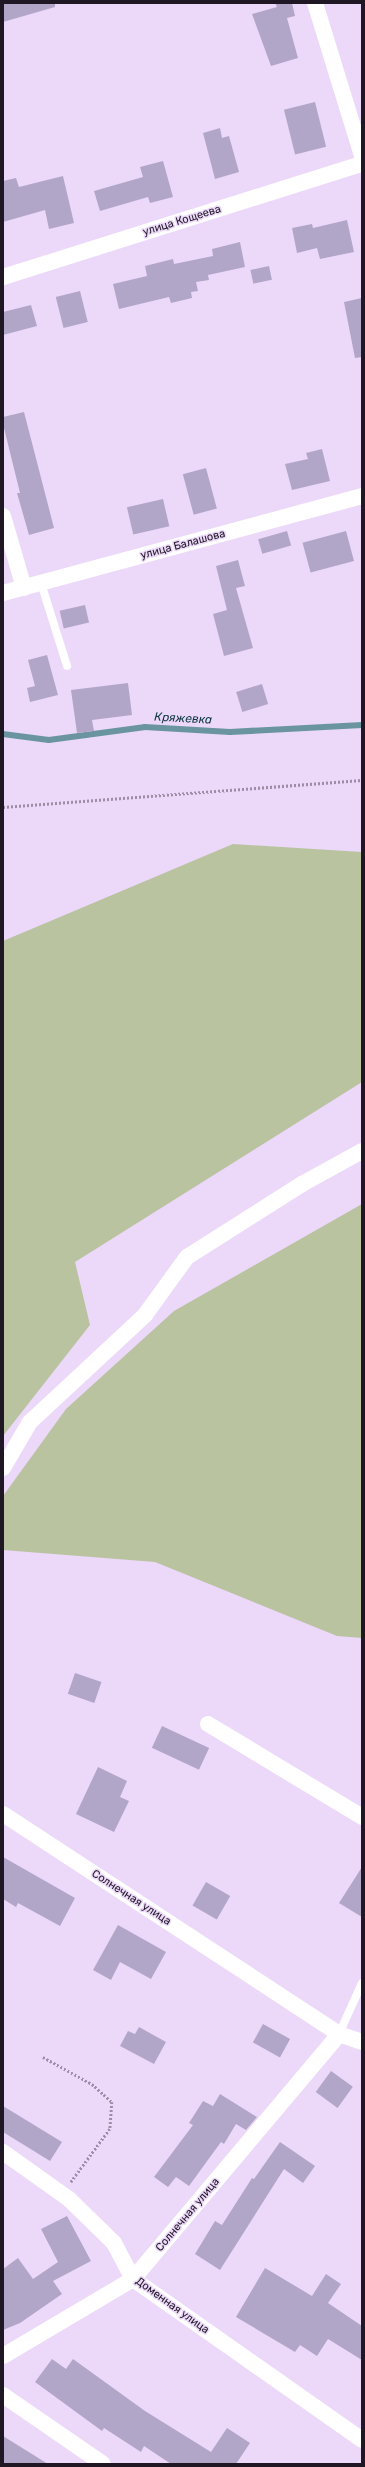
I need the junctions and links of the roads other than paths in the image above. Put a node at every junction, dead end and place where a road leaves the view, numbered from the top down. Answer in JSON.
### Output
{"nodes":[{"id":1,"x":315,"y":3,"type":"edge"},
{"id":2,"x":362,"y":156,"type":"edge"},
{"id":3,"x":362,"y":164,"type":"edge"},
{"id":4,"x":3,"y":277,"type":"edge"},
{"id":5,"x":362,"y":496,"type":"edge"},
{"id":6,"x":3,"y":516,"type":"edge"},
{"id":7,"x":41,"y":583,"type":"junction"},
{"id":8,"x":24,"y":588,"type":"junction"},
{"id":9,"x":3,"y":593,"type":"edge"},
{"id":10,"x":66,"y":666,"type":"dead end"},
{"id":11,"x":362,"y":1151,"type":"edge"},
{"id":12,"x":3,"y":1468,"type":"edge"},
{"id":13,"x":208,"y":1724,"type":"dead end"},
{"id":14,"x":3,"y":1814,"type":"edge"},
{"id":15,"x":362,"y":1818,"type":"edge"},
{"id":16,"x":362,"y":1983,"type":"edge"},
{"id":17,"x":339,"y":2034,"type":"junction"},
{"id":18,"x":362,"y":2042,"type":"edge"},
{"id":19,"x":3,"y":2152,"type":"edge"},
{"id":20,"x":133,"y":2279,"type":"junction"},
{"id":21,"x":3,"y":2356,"type":"edge"},
{"id":22,"x":3,"y":2395,"type":"edge"},
{"id":23,"x":362,"y":2440,"type":"edge"},
{"id":24,"x":103,"y":2464,"type":"edge"}],
"edges":[{"from":1,"to":2,"type":"street"},
{"from":3,"to":4,"type":"street","name":"улица Кощеева"},
{"from":5,"to":7,"type":"street","name":"улица Балашова"},
{"from":6,"to":8,"type":"street"},
{"from":7,"to":8,"type":"street","name":"улица Балашова"},
{"from":7,"to":10,"type":"lane"},
{"from":8,"to":9,"type":"street","name":"улица Балашова"},
{"from":11,"to":12,"type":"street"},
{"from":13,"to":15,"type":"street"},
{"from":14,"to":17,"type":"street","name":"Солнечная улица"},
{"from":16,"to":17,"type":"lane"},
{"from":17,"to":18,"type":"street","name":"Солнечная улица"},
{"from":17,"to":20,"type":"street","name":"Солнечная улица"},
{"from":19,"to":20,"type":"street","name":"Доменная улица"},
{"from":20,"to":21,"type":"street","name":"Солнечная улица"},
{"from":20,"to":23,"type":"street","name":"Доменная улица"},
{"from":22,"to":24,"type":"street"}]}
